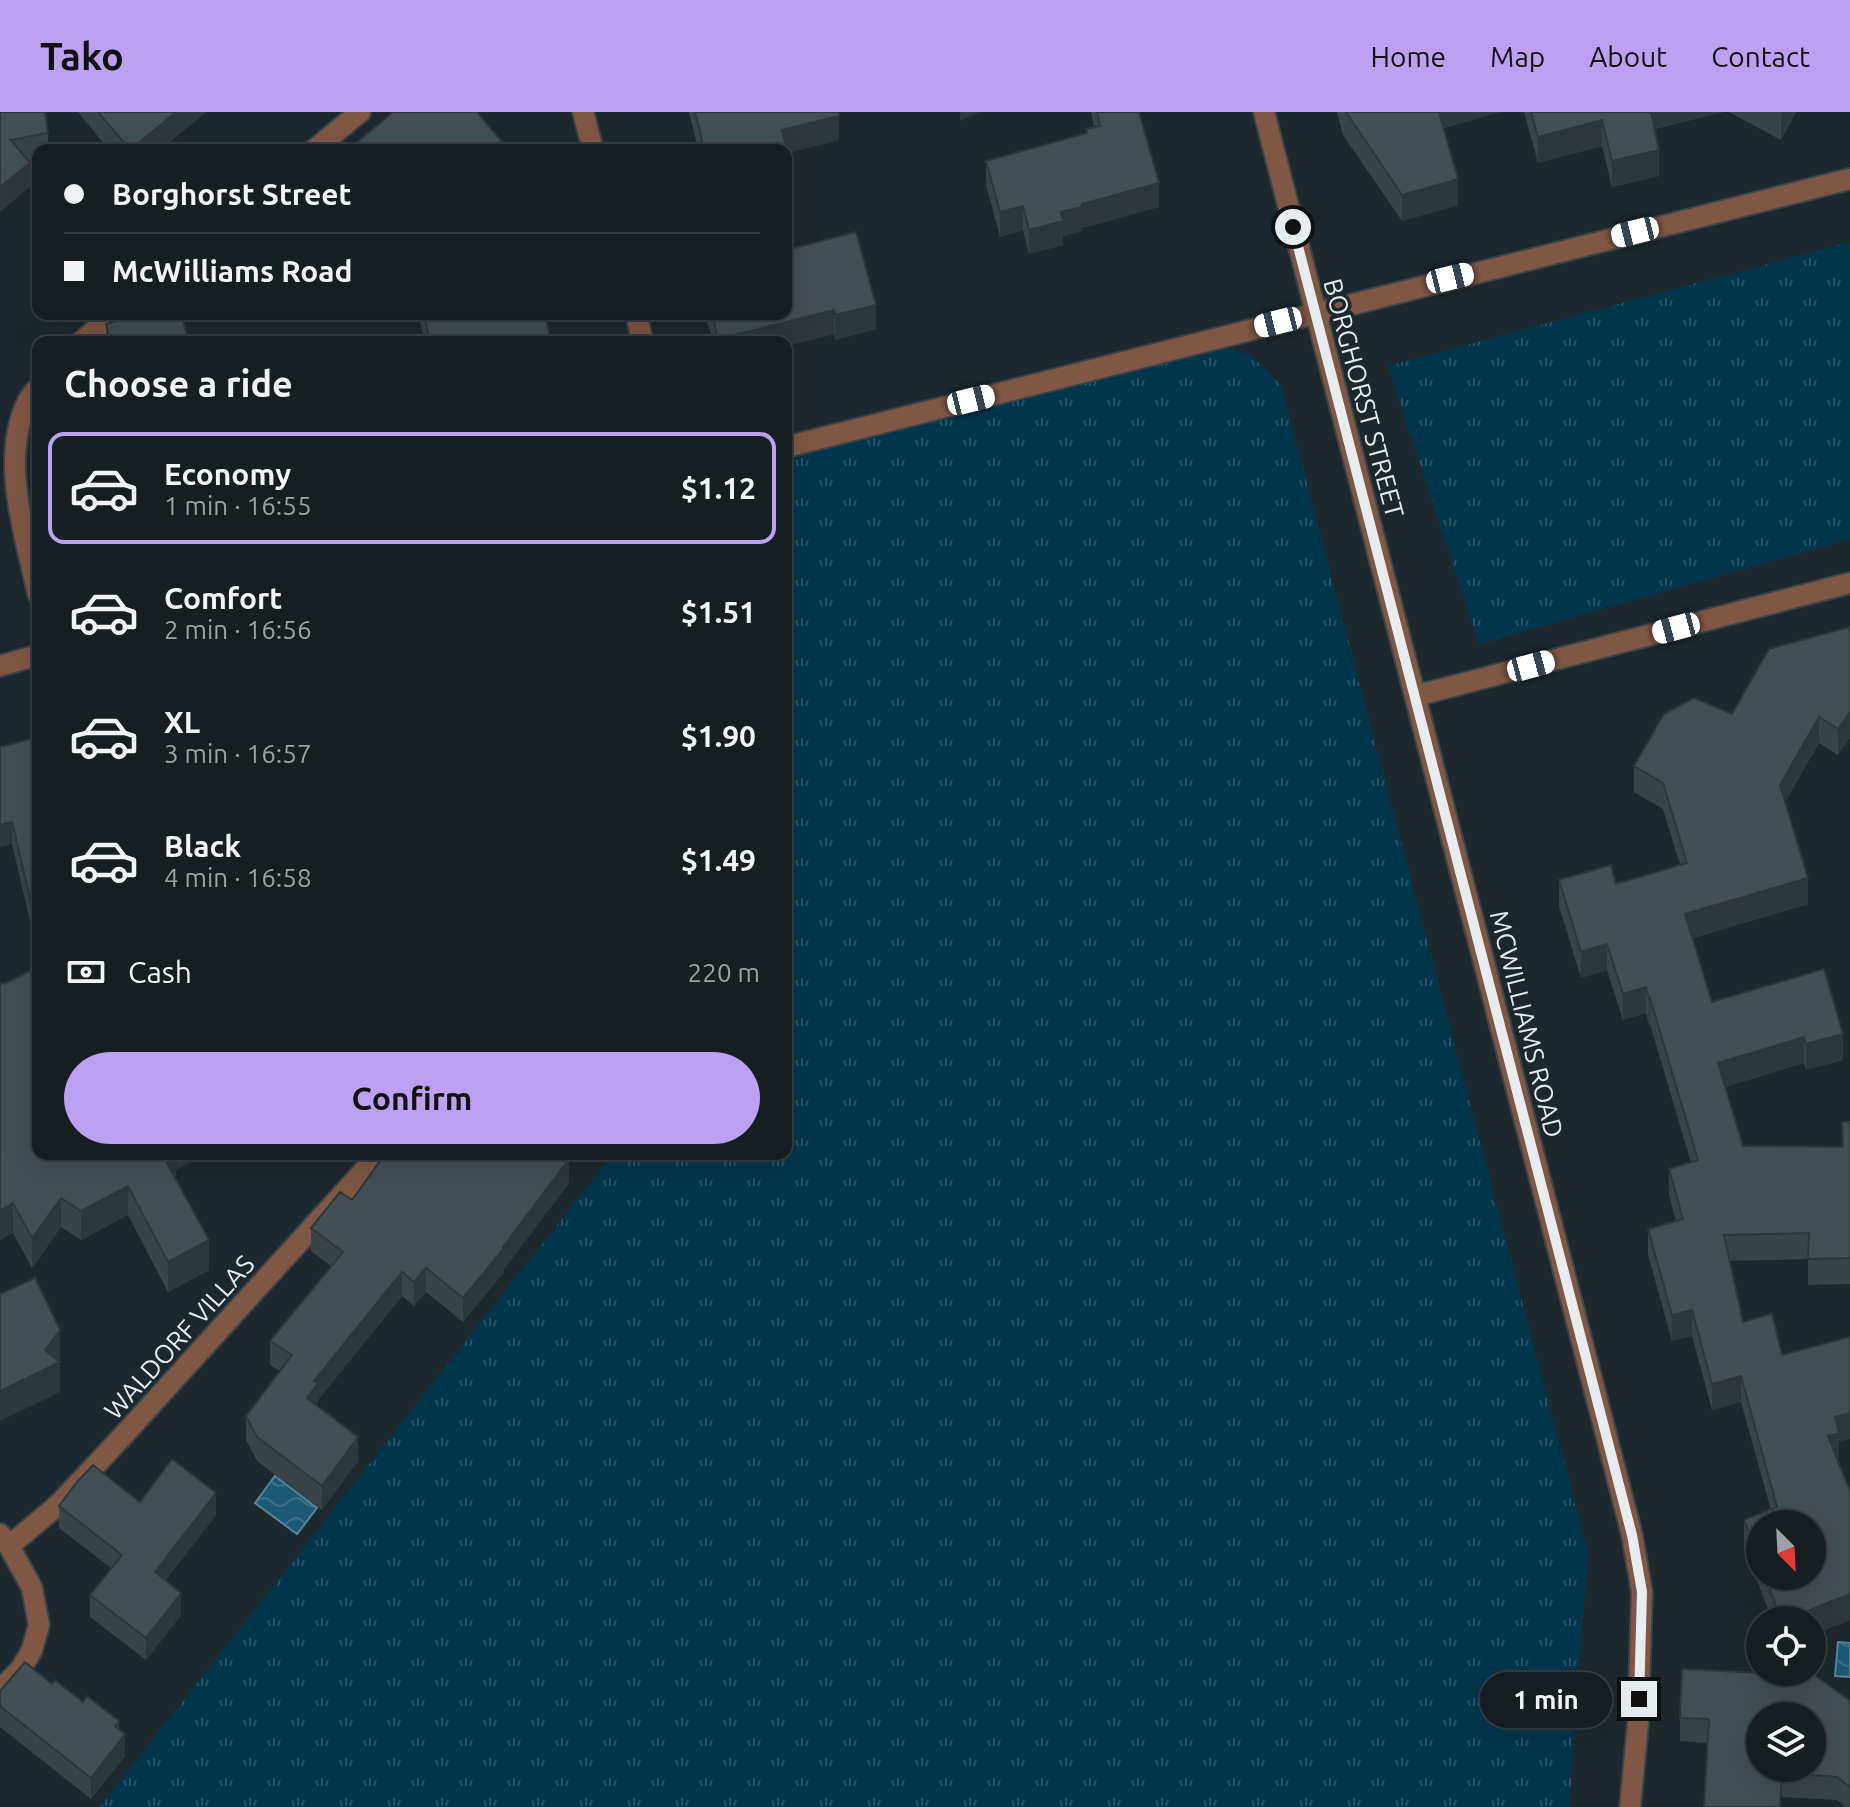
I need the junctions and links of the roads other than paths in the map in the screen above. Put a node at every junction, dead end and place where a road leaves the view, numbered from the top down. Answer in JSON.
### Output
{"nodes":[{"id":1,"x":360,"y":112,"type":"edge"},
{"id":2,"x":583,"y":112,"type":"edge"},
{"id":3,"x":1264,"y":112,"type":"edge"},
{"id":4,"x":321,"y":144,"type":"edge"},
{"id":5,"x":591,"y":144,"type":"edge"},
{"id":6,"x":1850,"y":179,"type":"edge"},
{"id":7,"x":1315,"y":313,"type":"junction"},
{"id":8,"x":108,"y":320,"type":"edge"},
{"id":9,"x":88,"y":336,"type":"edge"},
{"id":10,"x":32,"y":396,"type":"edge"},
{"id":11,"x":792,"y":445,"type":"edge"},
{"id":12,"x":32,"y":566,"type":"edge"},
{"id":13,"x":1850,"y":583,"type":"edge"},
{"id":14,"x":32,"y":657,"type":"edge"},
{"id":15,"x":0,"y":666,"type":"edge"},
{"id":16,"x":1415,"y":696,"type":"junction"},
{"id":17,"x":374,"y":1160,"type":"edge"},
{"id":18,"x":4,"y":1540,"type":"edge"},
{"id":19,"x":0,"y":1690,"type":"edge"},
{"id":20,"x":1630,"y":1807,"type":"edge"}],
"edges":[{"from":1,"to":4,"type":"street"},
{"from":2,"to":5,"type":"street"},
{"from":3,"to":7,"type":"street","name":"BORGHORST STREET"},
{"from":6,"to":7,"type":"street"},
{"from":7,"to":11,"type":"street"},
{"from":7,"to":16,"type":"street","name":"BORGHORST STREET"},
{"from":8,"to":9,"type":"street"},
{"from":10,"to":12,"type":"street"},
{"from":13,"to":16,"type":"street"},
{"from":14,"to":15,"type":"street"},
{"from":16,"to":20,"type":"street","name":"MCWILLIAMS ROAD"},
{"from":17,"to":18,"type":"street","name":"WALDORF VILLAS"},
{"from":18,"to":19,"type":"street","name":"WALDORF VILLAS"}]}
